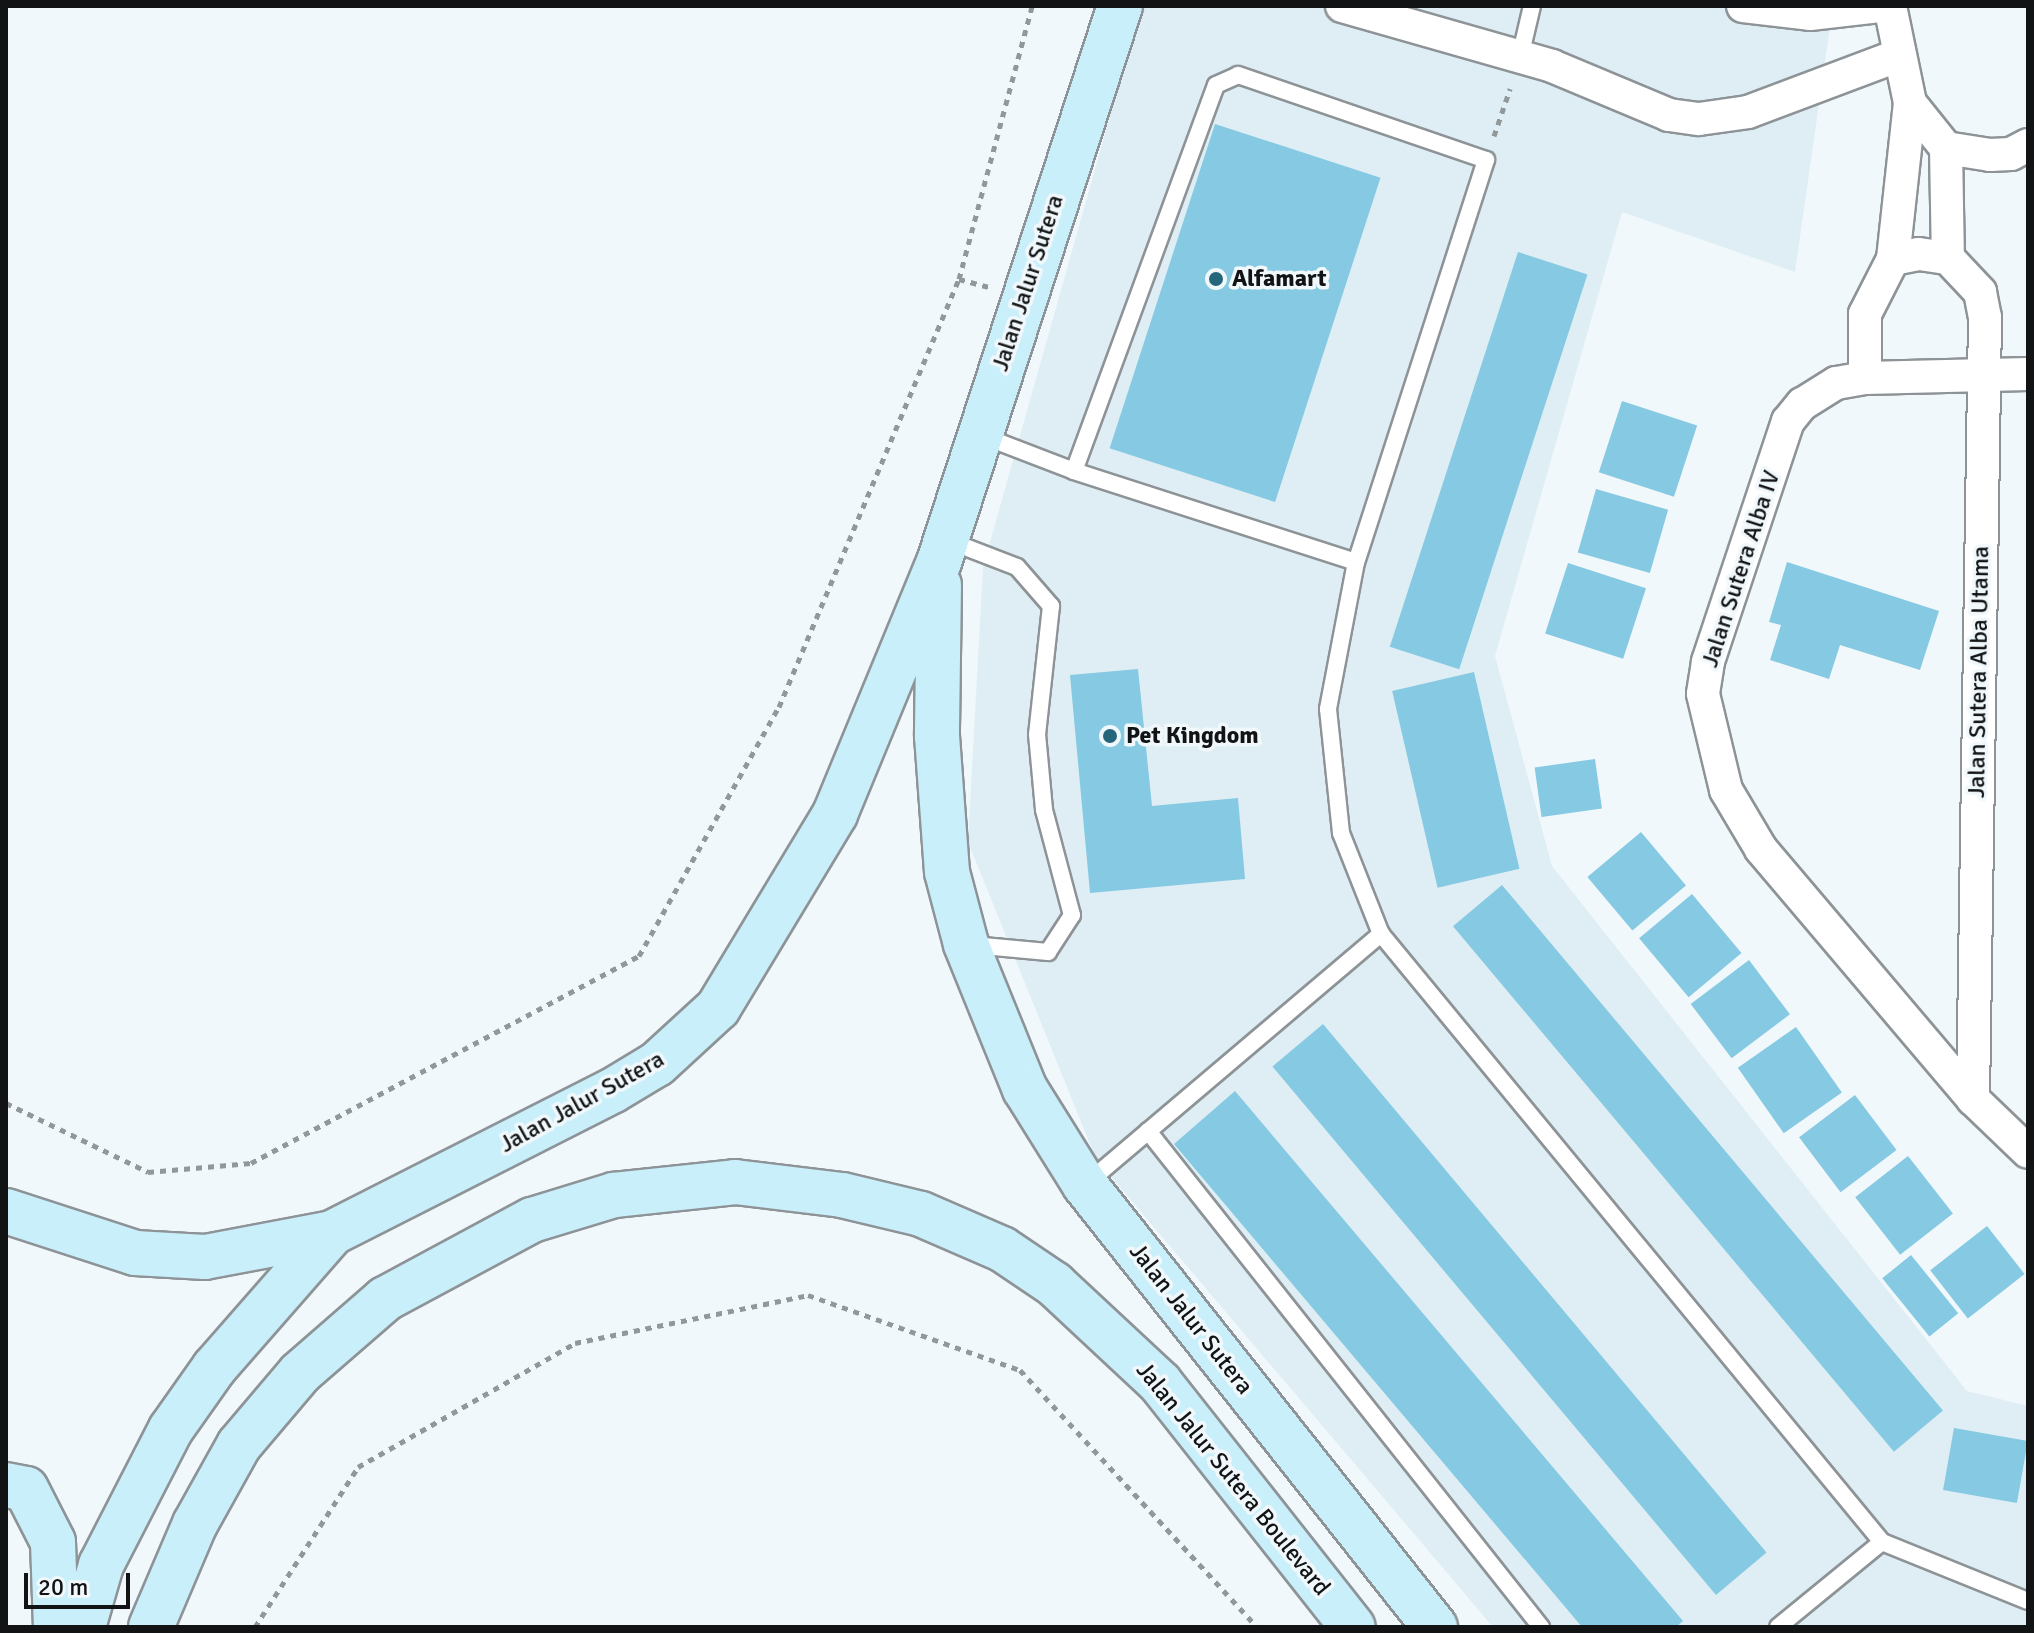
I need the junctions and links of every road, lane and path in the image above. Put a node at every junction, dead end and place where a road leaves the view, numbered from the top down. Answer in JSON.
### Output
{"nodes":[{"id":1,"x":1032,"y":6,"type":"edge"},
{"id":2,"x":1120,"y":6,"type":"edge"},
{"id":3,"x":1342,"y":6,"type":"edge"},
{"id":4,"x":1532,"y":6,"type":"edge"},
{"id":5,"x":1743,"y":6,"type":"edge"},
{"id":6,"x":1880,"y":6,"type":"edge"},
{"id":7,"x":1890,"y":6,"type":"edge"},
{"id":8,"x":1897,"y":56,"type":"junction"},
{"id":9,"x":1520,"y":57,"type":"junction"},
{"id":10,"x":1910,"y":103,"type":"junction"},
{"id":11,"x":2028,"y":145,"type":"edge"},
{"id":12,"x":1946,"y":148,"type":"junction"},
{"id":13,"x":1486,"y":160,"type":"junction"},
{"id":14,"x":1948,"y":258,"type":"junction"},
{"id":15,"x":1893,"y":259,"type":"junction"},
{"id":16,"x":1984,"y":373,"type":"junction"},
{"id":17,"x":2028,"y":374,"type":"edge"},
{"id":18,"x":1865,"y":378,"type":"junction"},
{"id":19,"x":978,"y":434,"type":"junction"},
{"id":20,"x":1074,"y":471,"type":"junction"},
{"id":21,"x":943,"y":551,"type":"junction"},
{"id":22,"x":1356,"y":562,"type":"junction"},
{"id":23,"x":1381,"y":934,"type":"junction"},
{"id":24,"x":966,"y":944,"type":"junction"},
{"id":25,"x":1973,"y":1099,"type":"junction"},
{"id":26,"x":6,"y":1103,"type":"edge"},
{"id":27,"x":1148,"y":1131,"type":"junction"},
{"id":28,"x":2028,"y":1152,"type":"edge"},
{"id":29,"x":1085,"y":1185,"type":"junction"},
{"id":30,"x":6,"y":1211,"type":"edge"},
{"id":31,"x":332,"y":1233,"type":"junction"},
{"id":32,"x":6,"y":1485,"type":"edge"},
{"id":33,"x":1882,"y":1542,"type":"junction"},
{"id":34,"x":2028,"y":1601,"type":"edge"},
{"id":35,"x":56,"y":1627,"type":"edge"},
{"id":36,"x":83,"y":1627,"type":"edge"},
{"id":37,"x":151,"y":1627,"type":"edge"},
{"id":38,"x":255,"y":1627,"type":"edge"},
{"id":39,"x":1257,"y":1627,"type":"edge"},
{"id":40,"x":1353,"y":1627,"type":"edge"},
{"id":41,"x":1435,"y":1627,"type":"edge"},
{"id":42,"x":1541,"y":1627,"type":"edge"},
{"id":43,"x":1778,"y":1627,"type":"edge"}],
"edges":[{"from":1,"to":26,"type":"path"},
{"from":2,"to":19,"type":"main road","name":"Jalan Jalur Sutera"},
{"from":3,"to":9,"type":"street"},
{"from":4,"to":9,"type":"lane"},
{"from":5,"to":6,"type":"street"},
{"from":7,"to":8,"type":"street"},
{"from":8,"to":9,"type":"street"},
{"from":8,"to":10,"type":"street"},
{"from":9,"to":13,"type":"path"},
{"from":10,"to":12,"type":"street"},
{"from":10,"to":15,"type":"street"},
{"from":11,"to":12,"type":"street"},
{"from":12,"to":14,"type":"street"},
{"from":13,"to":20,"type":"lane"},
{"from":13,"to":22,"type":"lane"},
{"from":14,"to":15,"type":"street"},
{"from":14,"to":16,"type":"street","name":"Jalan Sutera Alba Utama"},
{"from":15,"to":18,"type":"street"},
{"from":16,"to":17,"type":"street","name":"Jalan Sutera Alba IV"},
{"from":16,"to":18,"type":"street","name":"Jalan Sutera Alba IV"},
{"from":16,"to":25,"type":"street","name":"Jalan Sutera Alba Utama"},
{"from":18,"to":25,"type":"street","name":"Jalan Sutera Alba IV"},
{"from":19,"to":20,"type":"lane"},
{"from":19,"to":21,"type":"main road","name":"Jalan Jalur Sutera"},
{"from":20,"to":22,"type":"lane"},
{"from":21,"to":24,"type":"main road","name":"Jalan Jalur Sutera"},
{"from":21,"to":24,"type":"lane"},
{"from":21,"to":31,"type":"main road","name":"Jalan Jalur Sutera"},
{"from":22,"to":23,"type":"lane"},
{"from":23,"to":27,"type":"lane"},
{"from":23,"to":33,"type":"lane"},
{"from":24,"to":29,"type":"main road","name":"Jalan Jalur Sutera"},
{"from":25,"to":28,"type":"street","name":"Jalan Sutera Alba IV"},
{"from":27,"to":29,"type":"lane"},
{"from":27,"to":42,"type":"lane"},
{"from":29,"to":41,"type":"main road","name":"Jalan Jalur Sutera"},
{"from":30,"to":31,"type":"main road","name":"Jalan Jalur Sutera"},
{"from":31,"to":36,"type":"main road"},
{"from":32,"to":35,"type":"main road"},
{"from":33,"to":34,"type":"lane"},
{"from":33,"to":43,"type":"lane"},
{"from":37,"to":40,"type":"main road","name":"Jalan Jalur Sutera Boulevard"},
{"from":38,"to":39,"type":"path"}]}
